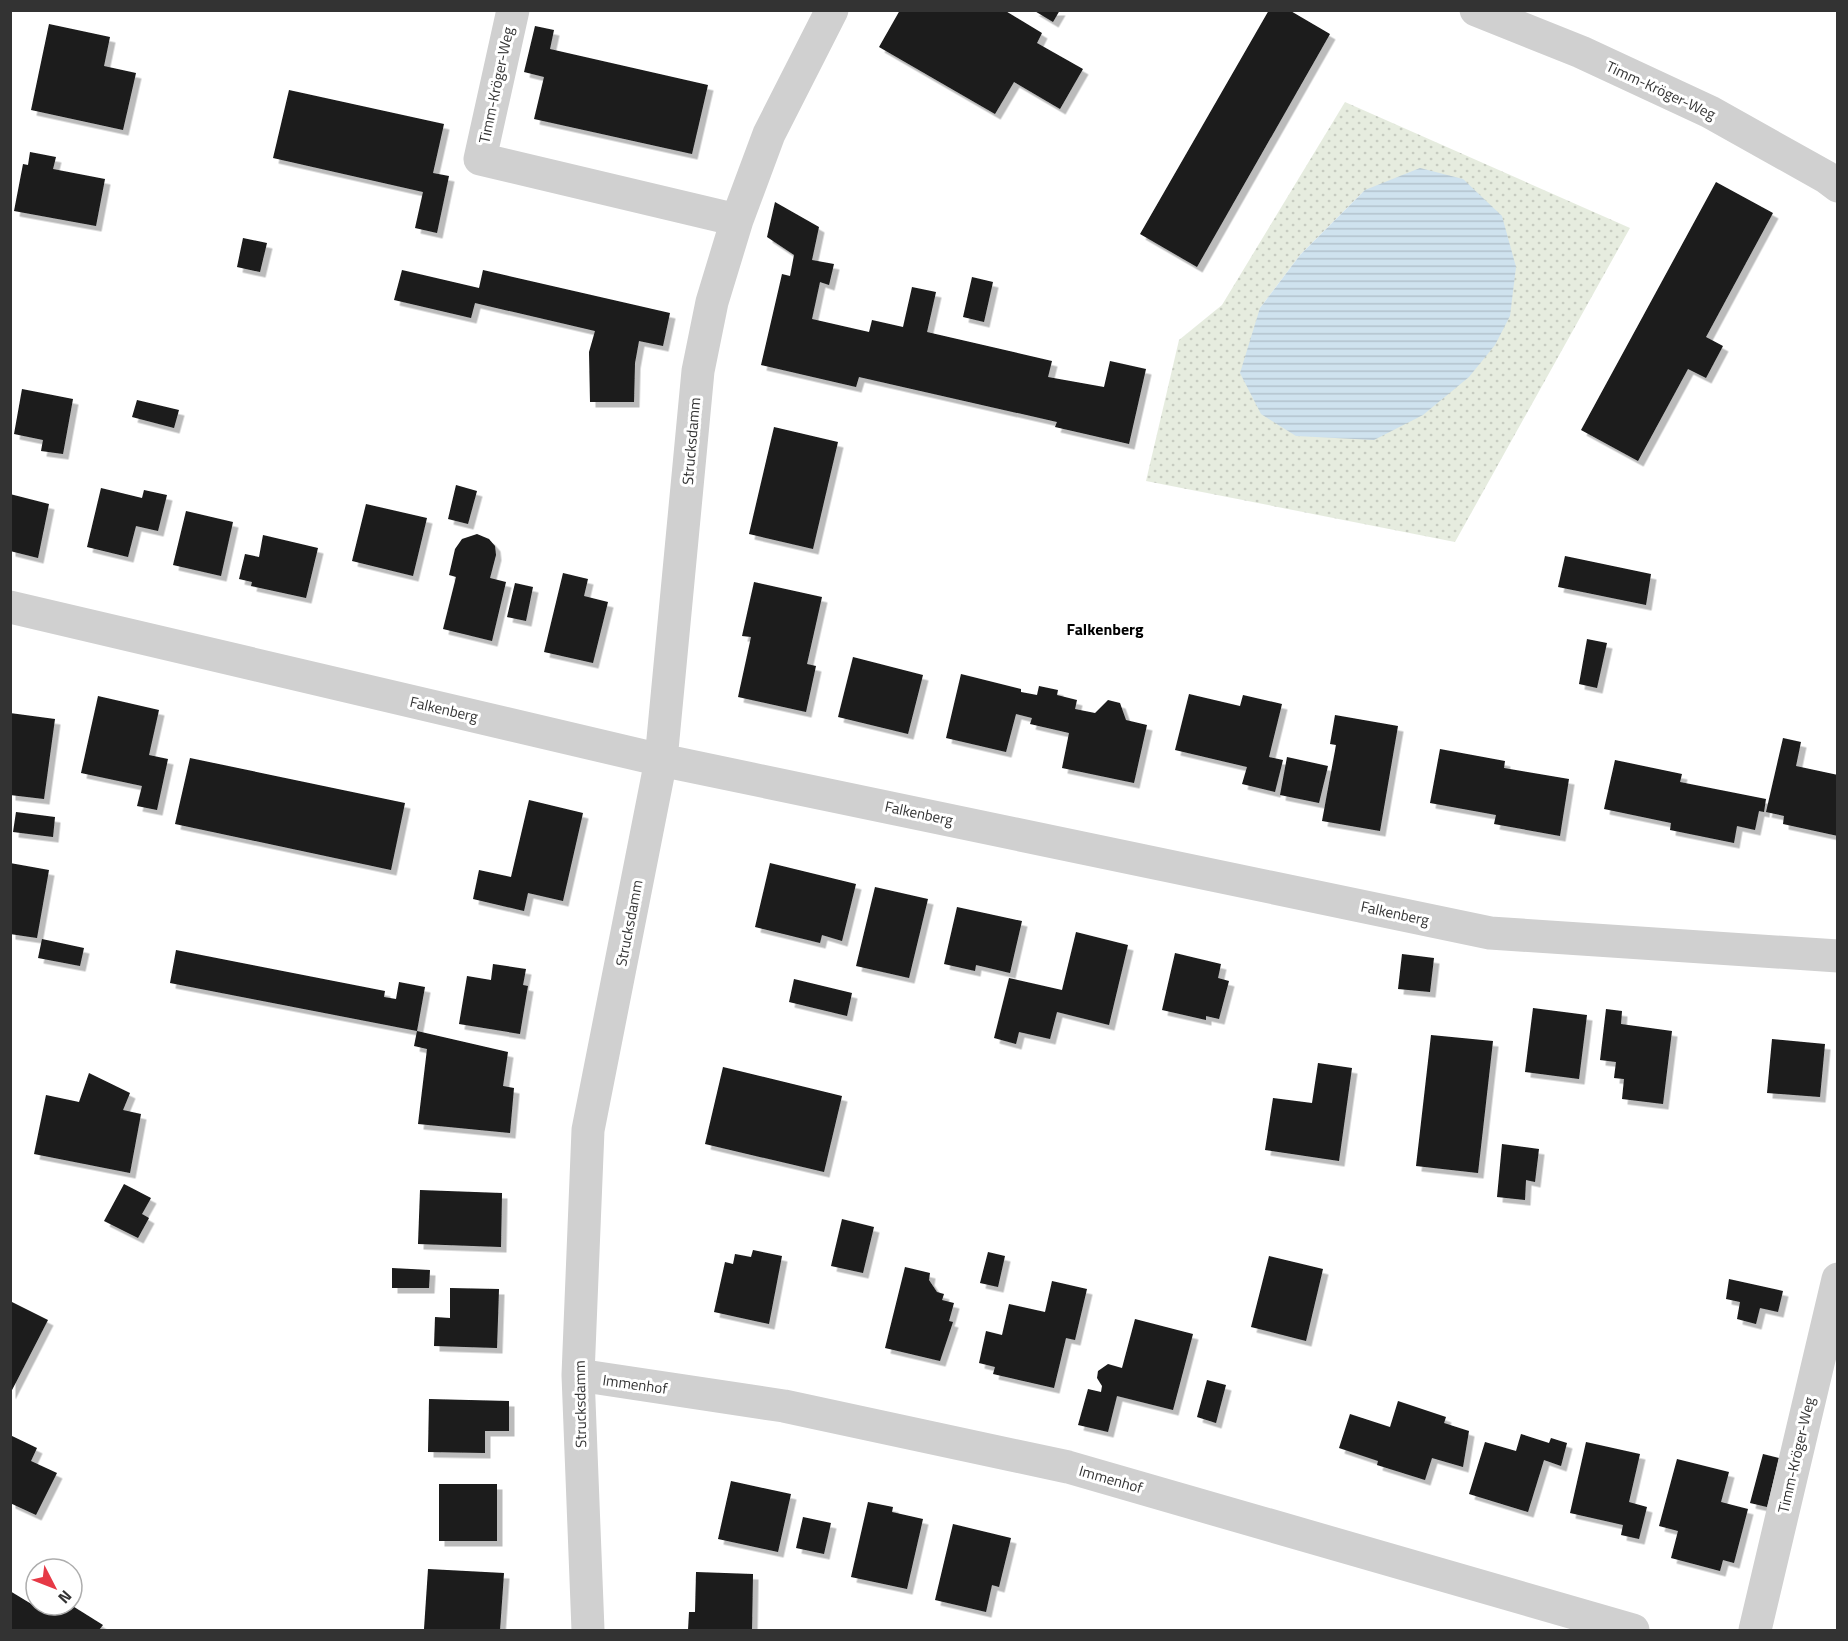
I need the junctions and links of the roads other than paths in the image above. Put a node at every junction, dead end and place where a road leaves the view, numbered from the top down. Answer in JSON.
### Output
{"nodes":[{"id":1,"x":513,"y":10,"type":"edge"},
{"id":2,"x":832,"y":10,"type":"edge"},
{"id":3,"x":1476,"y":10,"type":"edge"},
{"id":4,"x":1838,"y":186,"type":"edge"},
{"id":5,"x":737,"y":220,"type":"junction"},
{"id":6,"x":10,"y":607,"type":"edge"},
{"id":7,"x":661,"y":760,"type":"junction"},
{"id":8,"x":1838,"y":956,"type":"edge"},
{"id":9,"x":1838,"y":1279,"type":"edge"},
{"id":10,"x":578,"y":1375,"type":"junction"},
{"id":11,"x":588,"y":1630,"type":"edge"},
{"id":12,"x":1633,"y":1630,"type":"edge"},
{"id":13,"x":1755,"y":1630,"type":"edge"}],
"edges":[{"from":1,"to":5,"type":"street","name":"Timm-Kröger-Weg"},
{"from":2,"to":5,"type":"street","name":"Strucksdamm"},
{"from":3,"to":4,"type":"street","name":"Timm-Kröger-Weg"},
{"from":5,"to":7,"type":"street","name":"Strucksdamm"},
{"from":6,"to":7,"type":"street","name":"Falkenberg"},
{"from":7,"to":8,"type":"street","name":"Falkenberg"},
{"from":7,"to":10,"type":"street","name":"Strucksdamm"},
{"from":9,"to":13,"type":"street","name":"Timm-Kröger-Weg"},
{"from":10,"to":11,"type":"street","name":"Strucksdamm"},
{"from":10,"to":12,"type":"street","name":"Immenhof"}]}
